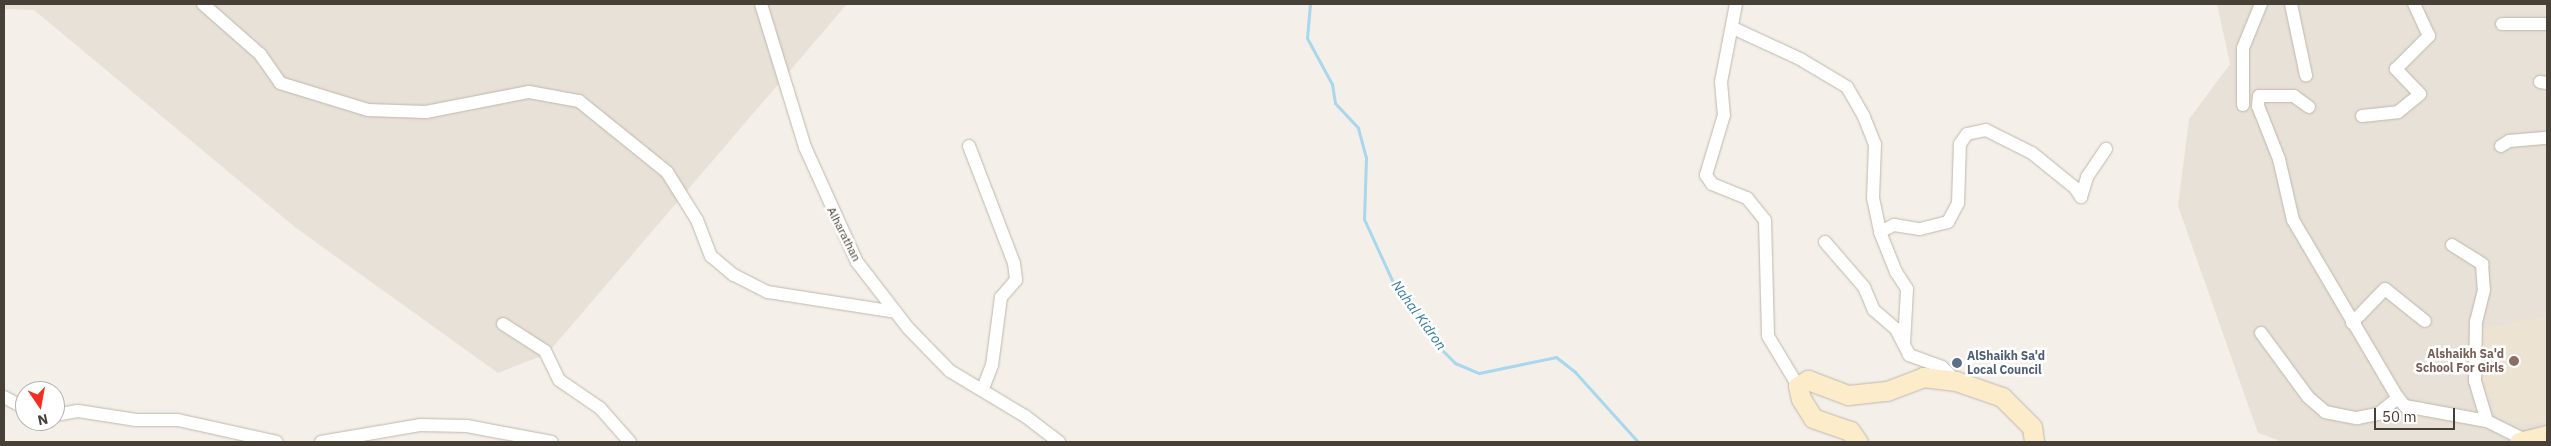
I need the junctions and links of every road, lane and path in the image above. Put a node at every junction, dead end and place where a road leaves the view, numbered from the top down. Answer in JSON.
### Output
{"nodes":[{"id":1,"x":203,"y":4,"type":"edge"},
{"id":2,"x":761,"y":4,"type":"edge"},
{"id":3,"x":1736,"y":4,"type":"edge"},
{"id":4,"x":2261,"y":4,"type":"edge"},
{"id":5,"x":2290,"y":4,"type":"edge"},
{"id":6,"x":2414,"y":4,"type":"edge"},
{"id":7,"x":2502,"y":24,"type":"dead end"},
{"id":8,"x":2547,"y":24,"type":"edge"},
{"id":9,"x":1734,"y":28,"type":"junction"},
{"id":10,"x":2306,"y":75,"type":"dead end"},
{"id":11,"x":2243,"y":105,"type":"dead end"},
{"id":12,"x":2309,"y":107,"type":"dead end"},
{"id":13,"x":2362,"y":116,"type":"dead end"},
{"id":14,"x":2547,"y":138,"type":"edge"},
{"id":15,"x":969,"y":146,"type":"dead end"},
{"id":16,"x":2500,"y":146,"type":"dead end"},
{"id":17,"x":2106,"y":149,"type":"dead end"},
{"id":18,"x":1880,"y":232,"type":"junction"},
{"id":19,"x":1824,"y":242,"type":"dead end"},
{"id":20,"x":2452,"y":244,"type":"dead end"},
{"id":21,"x":895,"y":312,"type":"junction"},
{"id":22,"x":2425,"y":321,"type":"dead end"},
{"id":23,"x":2352,"y":323,"type":"junction"},
{"id":24,"x":503,"y":324,"type":"dead end"},
{"id":25,"x":2261,"y":333,"type":"dead end"},
{"id":26,"x":1904,"y":344,"type":"junction"},
{"id":27,"x":1956,"y":381,"type":"junction"},
{"id":28,"x":1798,"y":386,"type":"junction"},
{"id":29,"x":983,"y":388,"type":"junction"},
{"id":30,"x":2398,"y":398,"type":"junction"},
{"id":31,"x":65,"y":413,"type":"edge"},
{"id":32,"x":2487,"y":421,"type":"junction"},
{"id":33,"x":2547,"y":436,"type":"edge"},
{"id":34,"x":2521,"y":441,"type":"edge"},
{"id":35,"x":277,"y":442,"type":"edge"},
{"id":36,"x":321,"y":442,"type":"edge"},
{"id":37,"x":552,"y":442,"type":"edge"},
{"id":38,"x":630,"y":442,"type":"edge"},
{"id":39,"x":1059,"y":442,"type":"edge"},
{"id":40,"x":1858,"y":442,"type":"edge"},
{"id":41,"x":2034,"y":442,"type":"edge"}],
"edges":[{"from":1,"to":21,"type":"street"},
{"from":2,"to":21,"type":"street","name":"Alharathan"},
{"from":3,"to":9,"type":"street"},
{"from":4,"to":11,"type":"street"},
{"from":5,"to":10,"type":"street"},
{"from":6,"to":13,"type":"street"},
{"from":7,"to":8,"type":"street"},
{"from":9,"to":18,"type":"street"},
{"from":9,"to":28,"type":"street"},
{"from":12,"to":23,"type":"street"},
{"from":14,"to":16,"type":"street"},
{"from":15,"to":29,"type":"street"},
{"from":17,"to":18,"type":"street"},
{"from":18,"to":26,"type":"street"},
{"from":19,"to":26,"type":"street"},
{"from":20,"to":32,"type":"street"},
{"from":21,"to":29,"type":"street","name":"Alharathan"},
{"from":22,"to":23,"type":"street"},
{"from":23,"to":30,"type":"street"},
{"from":24,"to":38,"type":"street"},
{"from":25,"to":30,"type":"street"},
{"from":26,"to":27,"type":"street"},
{"from":27,"to":28,"type":"street"},
{"from":27,"to":41,"type":"street"},
{"from":28,"to":40,"type":"street"},
{"from":29,"to":39,"type":"street","name":"Alharathan"},
{"from":30,"to":32,"type":"street"},
{"from":31,"to":35,"type":"street"},
{"from":32,"to":34,"type":"street"},
{"from":33,"to":34,"type":"street"},
{"from":36,"to":37,"type":"street"}]}
